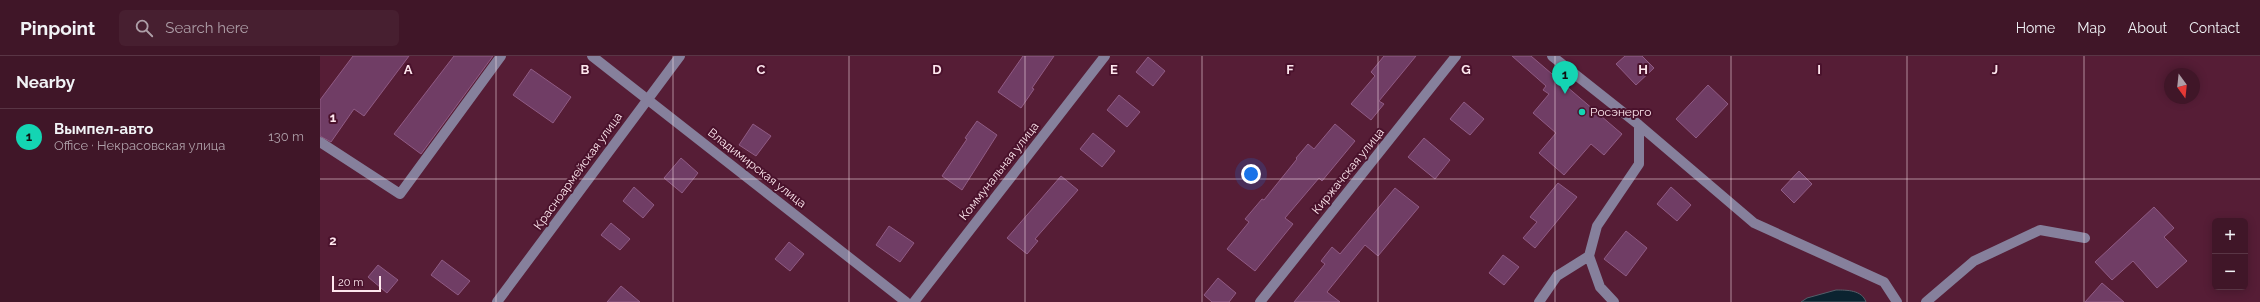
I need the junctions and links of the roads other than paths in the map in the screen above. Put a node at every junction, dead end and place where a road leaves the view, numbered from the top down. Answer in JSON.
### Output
{"nodes":[{"id":1,"x":501,"y":56,"type":"edge"},
{"id":2,"x":592,"y":56,"type":"edge"},
{"id":3,"x":680,"y":56,"type":"edge"},
{"id":4,"x":1104,"y":56,"type":"edge"},
{"id":5,"x":1456,"y":56,"type":"edge"},
{"id":6,"x":1552,"y":56,"type":"edge"},
{"id":7,"x":648,"y":98,"type":"junction"},
{"id":8,"x":1640,"y":125,"type":"junction"},
{"id":9,"x":320,"y":142,"type":"edge"},
{"id":10,"x":2085,"y":238,"type":"dead end"},
{"id":11,"x":1589,"y":256,"type":"junction"},
{"id":12,"x":497,"y":302,"type":"edge"},
{"id":13,"x":906,"y":302,"type":"edge"},
{"id":14,"x":914,"y":302,"type":"edge"},
{"id":15,"x":1260,"y":302,"type":"edge"},
{"id":16,"x":1539,"y":302,"type":"edge"},
{"id":17,"x":1614,"y":302,"type":"edge"},
{"id":18,"x":1897,"y":302,"type":"edge"},
{"id":19,"x":1926,"y":302,"type":"edge"}],
"edges":[{"from":1,"to":9,"type":"street"},
{"from":2,"to":7,"type":"street","name":"Владимирская улица"},
{"from":3,"to":7,"type":"street","name":"Красноармейская улица"},
{"from":4,"to":14,"type":"street","name":"Коммунальная улица"},
{"from":5,"to":15,"type":"street","name":"Киржачская улица"},
{"from":6,"to":8,"type":"street"},
{"from":7,"to":12,"type":"street","name":"Красноармейская улица"},
{"from":7,"to":13,"type":"street","name":"Владимирская улица"},
{"from":8,"to":11,"type":"street"},
{"from":8,"to":18,"type":"street"},
{"from":10,"to":19,"type":"street"},
{"from":11,"to":16,"type":"street"},
{"from":11,"to":17,"type":"street"}]}
